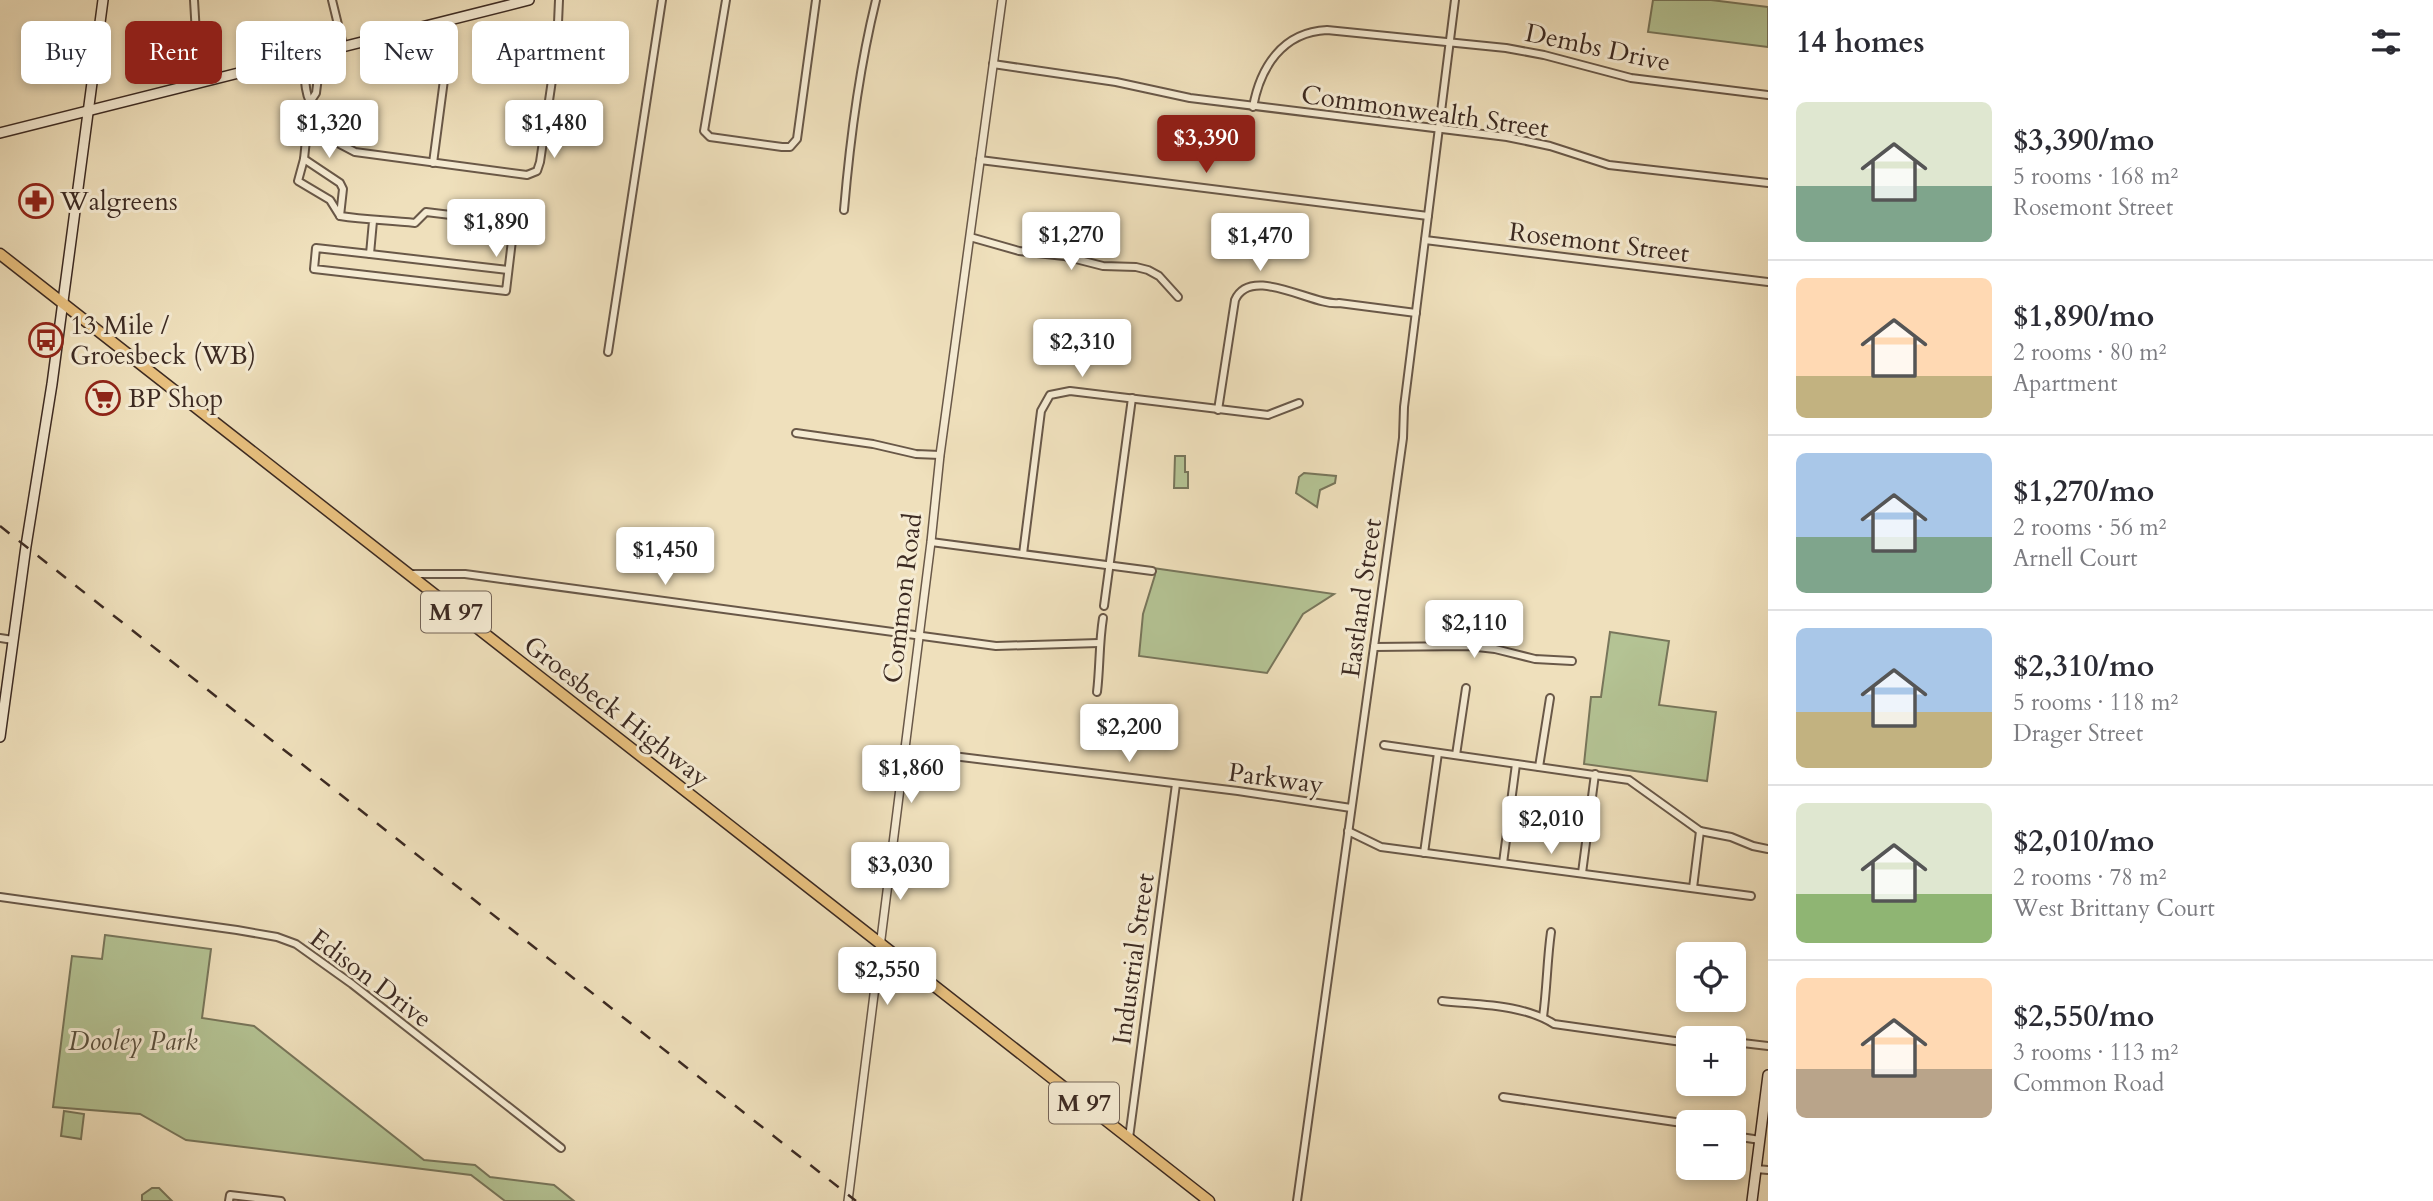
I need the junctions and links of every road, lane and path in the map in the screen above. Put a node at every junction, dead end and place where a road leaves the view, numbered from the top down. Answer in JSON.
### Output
{"nodes":[{"id":1,"x":103,"y":0,"type":"edge"},
{"id":2,"x":194,"y":0,"type":"edge"},
{"id":3,"x":331,"y":0,"type":"edge"},
{"id":4,"x":529,"y":0,"type":"edge"},
{"id":5,"x":559,"y":0,"type":"edge"},
{"id":6,"x":662,"y":0,"type":"edge"},
{"id":7,"x":726,"y":0,"type":"edge"},
{"id":8,"x":816,"y":0,"type":"edge"},
{"id":9,"x":876,"y":0,"type":"edge"},
{"id":10,"x":1002,"y":0,"type":"edge"},
{"id":11,"x":1455,"y":0,"type":"edge"},
{"id":12,"x":195,"y":21,"type":"edge"},
{"id":13,"x":336,"y":21,"type":"edge"},
{"id":14,"x":444,"y":21,"type":"edge"},
{"id":15,"x":1450,"y":41,"type":"junction"},
{"id":16,"x":993,"y":64,"type":"junction"},
{"id":17,"x":192,"y":84,"type":"edge"},
{"id":18,"x":305,"y":84,"type":"edge"},
{"id":19,"x":317,"y":84,"type":"edge"},
{"id":20,"x":443,"y":84,"type":"edge"},
{"id":21,"x":1768,"y":95,"type":"edge"},
{"id":22,"x":310,"y":102,"type":"junction"},
{"id":23,"x":1253,"y":107,"type":"junction"},
{"id":24,"x":89,"y":112,"type":"junction"},
{"id":25,"x":1439,"y":129,"type":"junction"},
{"id":26,"x":0,"y":133,"type":"edge"},
{"id":27,"x":336,"y":142,"type":"dead end"},
{"id":28,"x":304,"y":159,"type":"junction"},
{"id":29,"x":980,"y":160,"type":"junction"},
{"id":30,"x":433,"y":163,"type":"junction"},
{"id":31,"x":1768,"y":183,"type":"edge"},
{"id":32,"x":844,"y":210,"type":"dead end"},
{"id":33,"x":340,"y":216,"type":"junction"},
{"id":34,"x":1428,"y":216,"type":"junction"},
{"id":35,"x":373,"y":220,"type":"junction"},
{"id":36,"x":970,"y":237,"type":"junction"},
{"id":37,"x":1425,"y":240,"type":"junction"},
{"id":38,"x":0,"y":254,"type":"edge"},
{"id":39,"x":370,"y":254,"type":"junction"},
{"id":40,"x":508,"y":270,"type":"junction"},
{"id":41,"x":1768,"y":282,"type":"edge"},
{"id":42,"x":1178,"y":297,"type":"dead end"},
{"id":43,"x":63,"y":303,"type":"junction"},
{"id":44,"x":1416,"y":313,"type":"junction"},
{"id":45,"x":608,"y":352,"type":"dead end"},
{"id":46,"x":1132,"y":398,"type":"junction"},
{"id":47,"x":1299,"y":403,"type":"dead end"},
{"id":48,"x":1218,"y":410,"type":"junction"},
{"id":49,"x":796,"y":433,"type":"dead end"},
{"id":50,"x":940,"y":455,"type":"junction"},
{"id":51,"x":931,"y":542,"type":"junction"},
{"id":52,"x":1023,"y":554,"type":"junction"},
{"id":53,"x":1110,"y":566,"type":"junction"},
{"id":54,"x":1152,"y":571,"type":"dead end"},
{"id":55,"x":408,"y":574,"type":"junction"},
{"id":56,"x":1104,"y":606,"type":"dead end"},
{"id":57,"x":1103,"y":618,"type":"dead end"},
{"id":58,"x":919,"y":634,"type":"junction"},
{"id":59,"x":0,"y":638,"type":"edge"},
{"id":60,"x":13,"y":640,"type":"junction"},
{"id":61,"x":1099,"y":643,"type":"junction"},
{"id":62,"x":1374,"y":648,"type":"junction"},
{"id":63,"x":1572,"y":661,"type":"dead end"},
{"id":64,"x":1466,"y":688,"type":"dead end"},
{"id":65,"x":1097,"y":692,"type":"dead end"},
{"id":66,"x":1550,"y":698,"type":"dead end"},
{"id":67,"x":0,"y":737,"type":"edge"},
{"id":68,"x":1384,"y":745,"type":"dead end"},
{"id":69,"x":904,"y":750,"type":"junction"},
{"id":70,"x":1438,"y":753,"type":"junction"},
{"id":71,"x":1456,"y":755,"type":"junction"},
{"id":72,"x":1516,"y":764,"type":"junction"},
{"id":73,"x":1539,"y":766,"type":"junction"},
{"id":74,"x":1595,"y":774,"type":"junction"},
{"id":75,"x":1176,"y":784,"type":"junction"},
{"id":76,"x":1351,"y":808,"type":"junction"},
{"id":77,"x":1348,"y":831,"type":"junction"},
{"id":78,"x":1700,"y":831,"type":"junction"},
{"id":79,"x":1768,"y":849,"type":"edge"},
{"id":80,"x":1424,"y":853,"type":"junction"},
{"id":81,"x":1503,"y":863,"type":"junction"},
{"id":82,"x":1582,"y":873,"type":"junction"},
{"id":83,"x":1693,"y":888,"type":"junction"},
{"id":84,"x":1751,"y":896,"type":"dead end"},
{"id":85,"x":0,"y":897,"type":"edge"},
{"id":86,"x":1551,"y":932,"type":"dead end"},
{"id":87,"x":880,"y":944,"type":"junction"},
{"id":88,"x":1442,"y":1000,"type":"dead end"},
{"id":89,"x":1542,"y":1017,"type":"junction"},
{"id":90,"x":1676,"y":1041,"type":"edge"},
{"id":91,"x":1746,"y":1043,"type":"edge"},
{"id":92,"x":1768,"y":1046,"type":"edge"},
{"id":93,"x":1768,"y":1075,"type":"edge"},
{"id":94,"x":1503,"y":1097,"type":"dead end"},
{"id":95,"x":1676,"y":1122,"type":"edge"},
{"id":96,"x":1129,"y":1138,"type":"junction"},
{"id":97,"x":1746,"y":1138,"type":"edge"},
{"id":98,"x":1760,"y":1140,"type":"junction"},
{"id":99,"x":561,"y":1148,"type":"dead end"},
{"id":100,"x":1756,"y":1168,"type":"junction"},
{"id":101,"x":1768,"y":1170,"type":"edge"},
{"id":102,"x":230,"y":1198,"type":"edge"},
{"id":103,"x":281,"y":1201,"type":"edge"},
{"id":104,"x":848,"y":1201,"type":"edge"},
{"id":105,"x":1209,"y":1201,"type":"edge"},
{"id":106,"x":1297,"y":1201,"type":"edge"},
{"id":107,"x":1752,"y":1201,"type":"edge"}],
"edges":[{"from":1,"to":24,"type":"main road"},
{"from":2,"to":12,"type":"street"},
{"from":3,"to":13,"type":"street"},
{"from":4,"to":14,"type":"main road"},
{"from":5,"to":30,"type":"street"},
{"from":6,"to":45,"type":"street"},
{"from":7,"to":8,"type":"street"},
{"from":9,"to":32,"type":"street"},
{"from":10,"to":16,"type":"street","name":"Common Road"},
{"from":11,"to":15,"type":"street","name":"Eastland Street"},
{"from":15,"to":21,"type":"street","name":"Dembs Drive"},
{"from":15,"to":23,"type":"street","name":"Dembs Drive"},
{"from":15,"to":25,"type":"street","name":"Eastland Street"},
{"from":16,"to":23,"type":"street","name":"Commonwealth Street"},
{"from":16,"to":29,"type":"street","name":"Common Road"},
{"from":17,"to":24,"type":"main road"},
{"from":18,"to":22,"type":"street"},
{"from":19,"to":22,"type":"street"},
{"from":20,"to":30,"type":"street"},
{"from":22,"to":28,"type":"street"},
{"from":23,"to":25,"type":"street","name":"Commonwealth Street"},
{"from":24,"to":26,"type":"main road"},
{"from":24,"to":43,"type":"main road"},
{"from":25,"to":31,"type":"street","name":"Commonwealth Street"},
{"from":25,"to":34,"type":"street","name":"Eastland Street"},
{"from":27,"to":30,"type":"street"},
{"from":28,"to":33,"type":"street"},
{"from":28,"to":33,"type":"street"},
{"from":29,"to":34,"type":"street"},
{"from":29,"to":36,"type":"street","name":"Common Road"},
{"from":33,"to":35,"type":"street"},
{"from":34,"to":37,"type":"street","name":"Eastland Street"},
{"from":35,"to":39,"type":"street"},
{"from":35,"to":40,"type":"street"},
{"from":36,"to":42,"type":"street"},
{"from":36,"to":50,"type":"street","name":"Common Road"},
{"from":37,"to":41,"type":"street","name":"Rosemont Street"},
{"from":37,"to":44,"type":"street","name":"Eastland Street"},
{"from":38,"to":43,"type":"main road","name":"Groesbeck Highway","number":"M 97"},
{"from":39,"to":40,"type":"street"},
{"from":39,"to":40,"type":"street"},
{"from":43,"to":55,"type":"main road","name":"Groesbeck Highway","number":"M 97"},
{"from":43,"to":60,"type":"main road"},
{"from":44,"to":48,"type":"street"},
{"from":44,"to":62,"type":"street","name":"Eastland Street"},
{"from":46,"to":48,"type":"street"},
{"from":46,"to":52,"type":"street"},
{"from":46,"to":53,"type":"street"},
{"from":47,"to":48,"type":"street"},
{"from":49,"to":50,"type":"street"},
{"from":50,"to":51,"type":"street","name":"Common Road"},
{"from":51,"to":52,"type":"street"},
{"from":51,"to":58,"type":"street","name":"Common Road"},
{"from":52,"to":53,"type":"street"},
{"from":53,"to":54,"type":"street"},
{"from":53,"to":56,"type":"street"},
{"from":55,"to":58,"type":"street"},
{"from":55,"to":87,"type":"main road","name":"Groesbeck Highway","number":"M 97"},
{"from":57,"to":61,"type":"street"},
{"from":58,"to":61,"type":"street"},
{"from":58,"to":69,"type":"street","name":"Common Road"},
{"from":59,"to":60,"type":"street"},
{"from":60,"to":67,"type":"main road"},
{"from":61,"to":65,"type":"street"},
{"from":62,"to":63,"type":"street"},
{"from":62,"to":76,"type":"street","name":"Eastland Street"},
{"from":64,"to":71,"type":"street"},
{"from":66,"to":73,"type":"street"},
{"from":68,"to":70,"type":"street"},
{"from":69,"to":75,"type":"street","name":"Parkway"},
{"from":69,"to":87,"type":"street","name":"Common Road"},
{"from":70,"to":71,"type":"street"},
{"from":70,"to":80,"type":"street"},
{"from":71,"to":72,"type":"street"},
{"from":72,"to":73,"type":"street"},
{"from":72,"to":81,"type":"street"},
{"from":73,"to":74,"type":"street"},
{"from":74,"to":78,"type":"street"},
{"from":74,"to":82,"type":"street"},
{"from":75,"to":76,"type":"street","name":"Parkway"},
{"from":75,"to":96,"type":"street","name":"Industrial Street"},
{"from":76,"to":77,"type":"street","name":"Eastland Street"},
{"from":77,"to":80,"type":"street"},
{"from":77,"to":106,"type":"street","name":"Eastland Street"},
{"from":78,"to":79,"type":"street"},
{"from":78,"to":83,"type":"street"},
{"from":80,"to":81,"type":"street"},
{"from":81,"to":82,"type":"street"},
{"from":82,"to":83,"type":"street"},
{"from":83,"to":84,"type":"street"},
{"from":85,"to":99,"type":"street","name":"Edison Drive"},
{"from":86,"to":89,"type":"street"},
{"from":87,"to":96,"type":"main road","name":"Groesbeck Highway","number":"M 97"},
{"from":87,"to":104,"type":"street","name":"Common Road"},
{"from":88,"to":89,"type":"street"},
{"from":89,"to":90,"type":"street"},
{"from":91,"to":92,"type":"street"},
{"from":93,"to":98,"type":"main road"},
{"from":94,"to":95,"type":"street"},
{"from":96,"to":105,"type":"main road","name":"Groesbeck Highway","number":"M 97"},
{"from":97,"to":98,"type":"street"},
{"from":98,"to":100,"type":"main road"},
{"from":100,"to":101,"type":"street"},
{"from":100,"to":107,"type":"main road"},
{"from":102,"to":103,"type":"street"}]}
